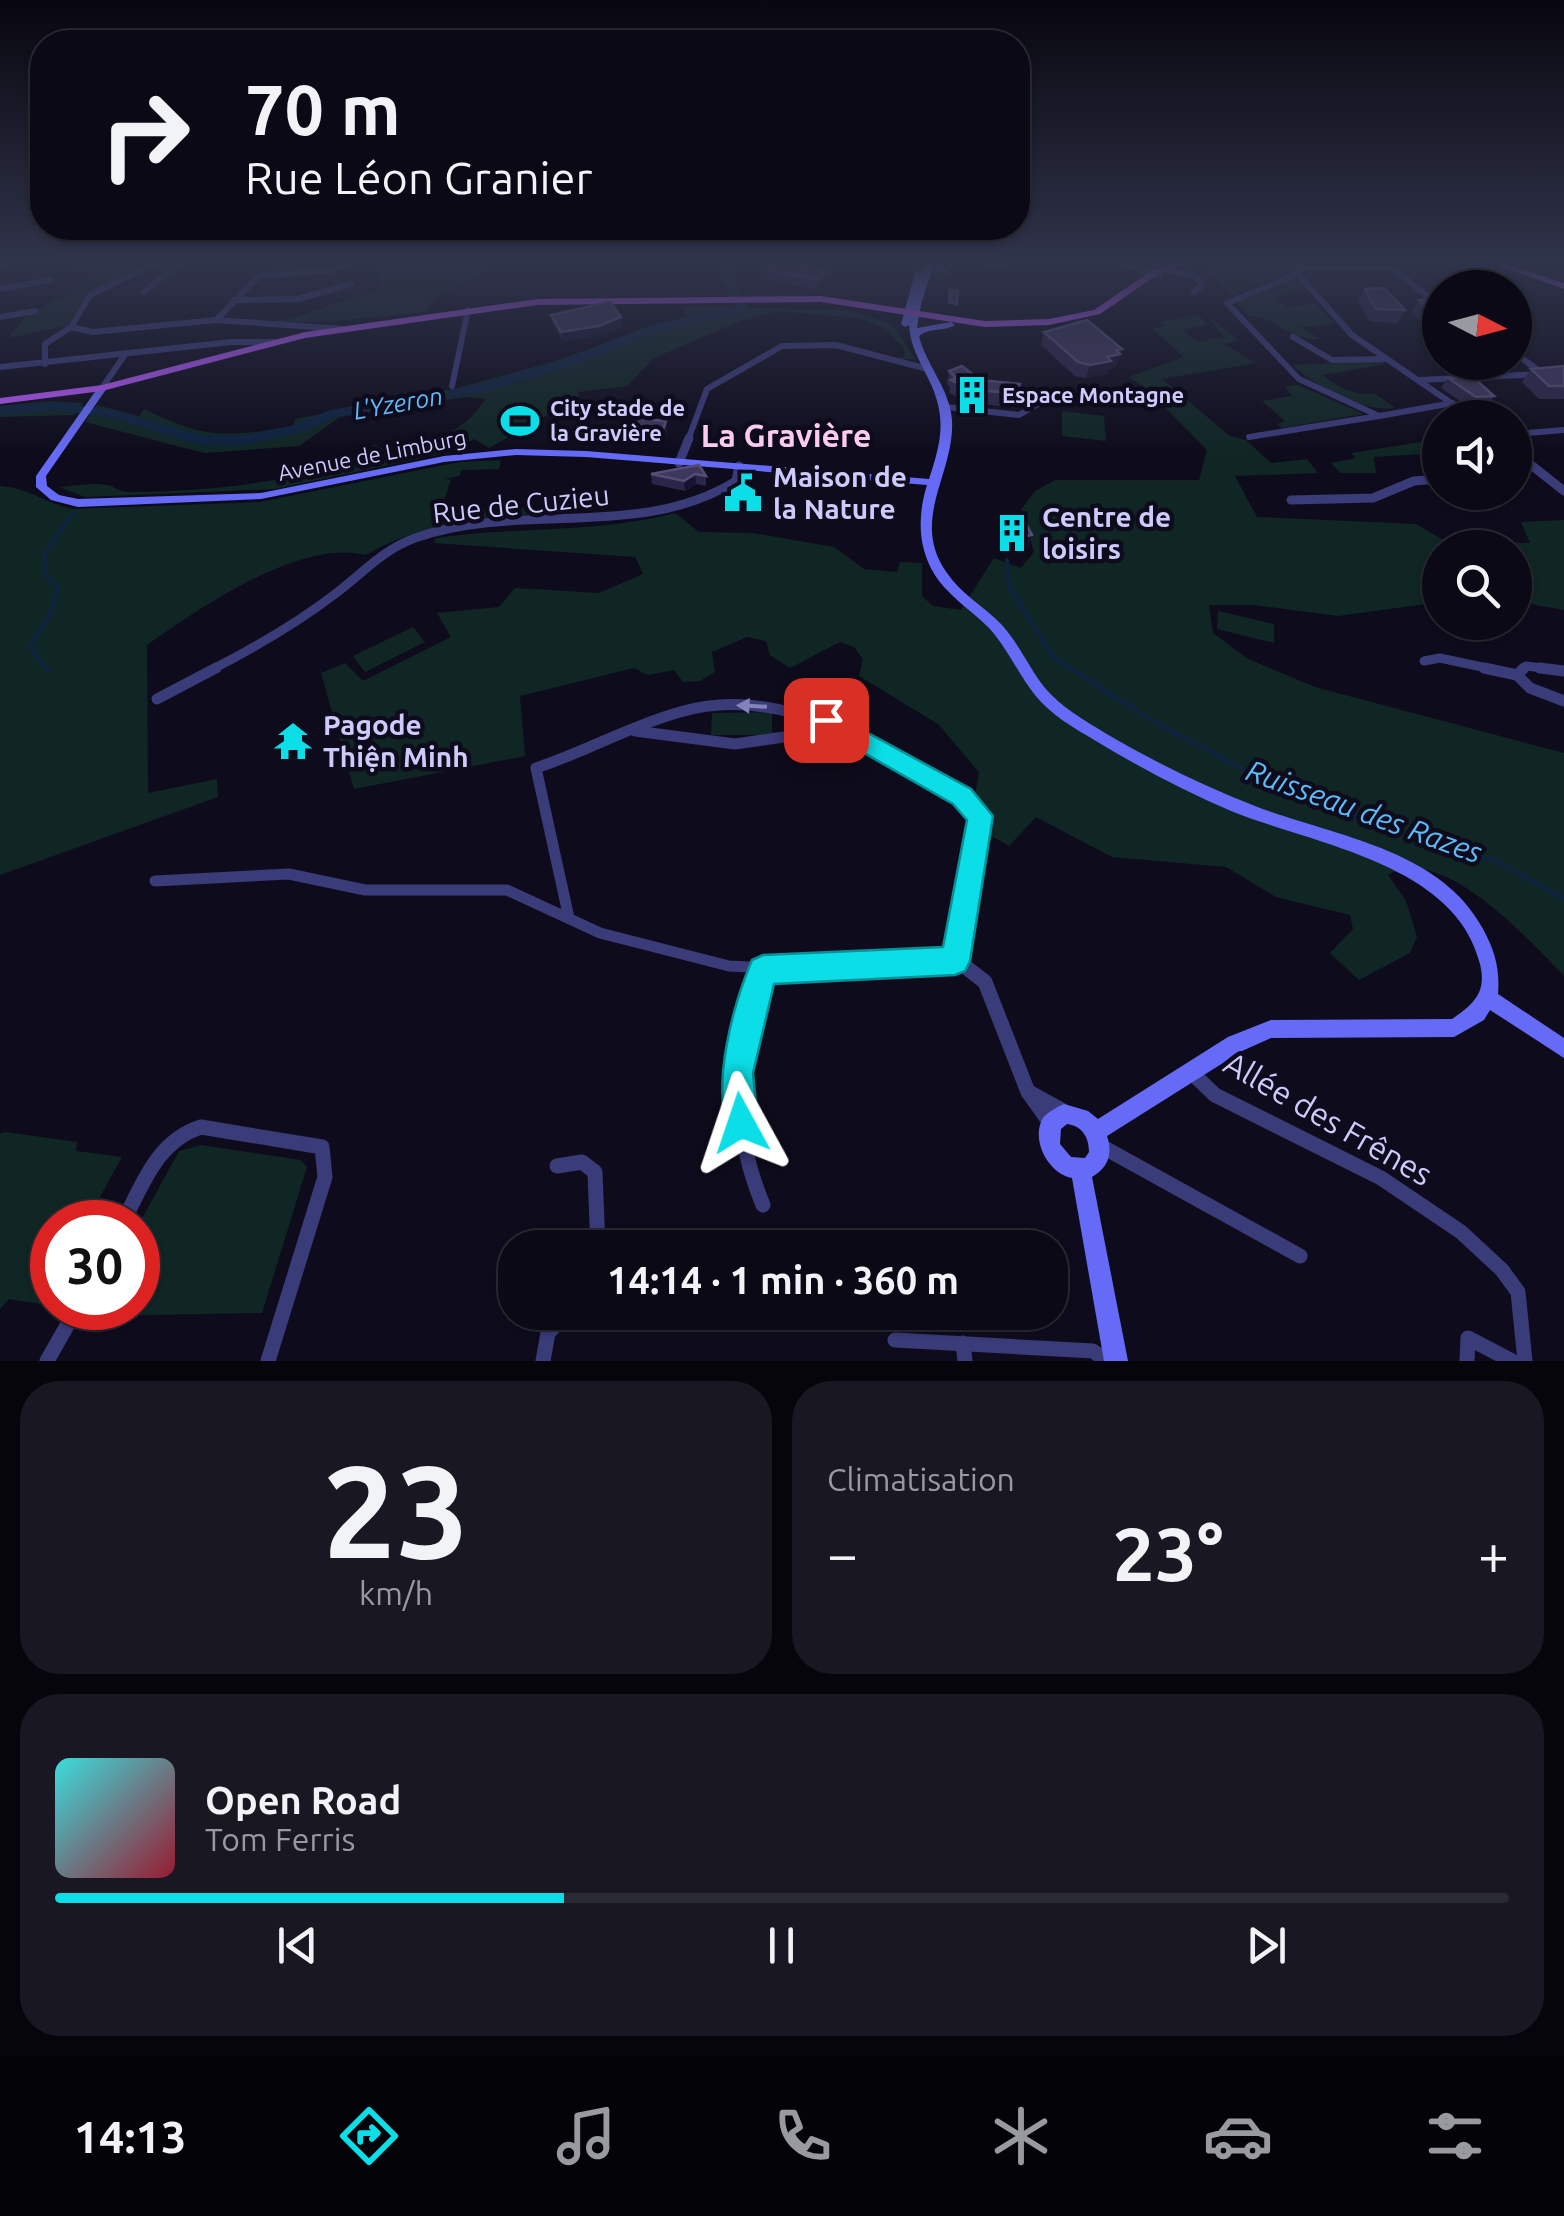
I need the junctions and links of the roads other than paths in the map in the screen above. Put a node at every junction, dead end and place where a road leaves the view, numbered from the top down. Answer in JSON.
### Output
{"nodes":[{"id":1,"x":71,"y":327,"type":"joint"},
{"id":2,"x":150,"y":327,"type":"edge"},
{"id":3,"x":308,"y":327,"type":"edge"},
{"id":4,"x":363,"y":327,"type":"edge"},
{"id":5,"x":465,"y":327,"type":"edge"},
{"id":6,"x":906,"y":327,"type":"edge"},
{"id":7,"x":912,"y":327,"type":"edge"},
{"id":8,"x":930,"y":327,"type":"edge"},
{"id":9,"x":1249,"y":327,"type":"edge"},
{"id":10,"x":1344,"y":327,"type":"edge"},
{"id":11,"x":343,"y":329,"type":"junction"},
{"id":12,"x":914,"y":335,"type":"junction"},
{"id":13,"x":1293,"y":338,"type":"dead end"},
{"id":14,"x":273,"y":342,"type":"junction"},
{"id":15,"x":124,"y":356,"type":"junction"},
{"id":16,"x":1384,"y":358,"type":"junction"},
{"id":17,"x":45,"y":364,"type":"junction"},
{"id":18,"x":1532,"y":366,"type":"edge"},
{"id":19,"x":0,"y":367,"type":"edge"},
{"id":20,"x":924,"y":368,"type":"junction"},
{"id":21,"x":1542,"y":373,"type":"junction"},
{"id":22,"x":1564,"y":373,"type":"edge"},
{"id":23,"x":1532,"y":374,"type":"edge"},
{"id":24,"x":1418,"y":380,"type":"junction"},
{"id":25,"x":1422,"y":380,"type":"edge"},
{"id":26,"x":452,"y":386,"type":"dead end"},
{"id":27,"x":934,"y":387,"type":"junction"},
{"id":28,"x":102,"y":388,"type":"junction"},
{"id":29,"x":1108,"y":399,"type":"dead end"},
{"id":30,"x":0,"y":400,"type":"edge"},
{"id":31,"x":1449,"y":400,"type":"edge"},
{"id":32,"x":946,"y":407,"type":"junction"},
{"id":33,"x":1422,"y":409,"type":"edge"},
{"id":34,"x":1379,"y":416,"type":"junction"},
{"id":35,"x":1564,"y":430,"type":"edge"},
{"id":36,"x":1532,"y":433,"type":"edge"},
{"id":37,"x":1248,"y":437,"type":"dead end"},
{"id":38,"x":940,"y":453,"type":"junction"},
{"id":39,"x":679,"y":463,"type":"junction"},
{"id":40,"x":739,"y":466,"type":"junction"},
{"id":41,"x":1532,"y":466,"type":"edge"},
{"id":42,"x":1422,"y":480,"type":"edge"},
{"id":43,"x":930,"y":482,"type":"junction"},
{"id":44,"x":1564,"y":492,"type":"edge"},
{"id":45,"x":1291,"y":500,"type":"dead end"},
{"id":46,"x":1424,"y":661,"type":"dead end"},
{"id":47,"x":1564,"y":672,"type":"edge"},
{"id":48,"x":1518,"y":675,"type":"junction"},
{"id":49,"x":157,"y":699,"type":"dead end"},
{"id":50,"x":1564,"y":701,"type":"edge"},
{"id":51,"x":802,"y":712,"type":"junction"},
{"id":52,"x":669,"y":714,"type":"junction"},
{"id":53,"x":846,"y":729,"type":"junction"},
{"id":54,"x":629,"y":731,"type":"junction"},
{"id":55,"x":668,"y":734,"type":"junction"},
{"id":56,"x":803,"y":734,"type":"junction"},
{"id":57,"x":154,"y":882,"type":"dead end"},
{"id":58,"x":568,"y":918,"type":"junction"},
{"id":59,"x":955,"y":961,"type":"junction"},
{"id":60,"x":763,"y":970,"type":"junction"},
{"id":61,"x":1490,"y":998,"type":"junction"},
{"id":62,"x":1564,"y":1048,"type":"edge"},
{"id":63,"x":1190,"y":1071,"type":"junction"},
{"id":64,"x":1060,"y":1119,"type":"junction"},
{"id":65,"x":1098,"y":1139,"type":"junction"},
{"id":66,"x":557,"y":1166,"type":"dead end"},
{"id":67,"x":1081,"y":1171,"type":"junction"},
{"id":68,"x":135,"y":1200,"type":"edge"},
{"id":69,"x":763,"y":1204,"type":"dead end"},
{"id":70,"x":597,"y":1230,"type":"edge"},
{"id":71,"x":1300,"y":1256,"type":"dead end"},
{"id":72,"x":65,"y":1330,"type":"edge"},
{"id":73,"x":551,"y":1330,"type":"edge"},
{"id":74,"x":895,"y":1340,"type":"dead end"},
{"id":75,"x":964,"y":1352,"type":"edge"},
{"id":76,"x":48,"y":1361,"type":"edge"},
{"id":77,"x":268,"y":1361,"type":"edge"},
{"id":78,"x":543,"y":1361,"type":"edge"},
{"id":79,"x":1106,"y":1361,"type":"edge"},
{"id":80,"x":1116,"y":1361,"type":"edge"},
{"id":81,"x":1467,"y":1361,"type":"edge"},
{"id":82,"x":1512,"y":1361,"type":"edge"},
{"id":83,"x":1525,"y":1361,"type":"edge"}],
"edges":[{"from":1,"to":2,"type":"street"},
{"from":1,"to":17,"type":"street"},
{"from":3,"to":11,"type":"street"},
{"from":4,"to":11,"type":"main road"},
{"from":5,"to":26,"type":"street"},
{"from":6,"to":20,"type":"street"},
{"from":7,"to":12,"type":"street"},
{"from":8,"to":12,"type":"street"},
{"from":9,"to":34,"type":"street"},
{"from":10,"to":16,"type":"street"},
{"from":11,"to":14,"type":"main road"},
{"from":12,"to":27,"type":"street"},
{"from":13,"to":16,"type":"street"},
{"from":14,"to":15,"type":"street"},
{"from":14,"to":28,"type":"main road"},
{"from":15,"to":17,"type":"street"},
{"from":15,"to":28,"type":"street","name":"Avenue de Limburg"},
{"from":16,"to":24,"type":"street"},
{"from":17,"to":19,"type":"street"},
{"from":18,"to":21,"type":"street"},
{"from":20,"to":27,"type":"street"},
{"from":20,"to":39,"type":"street"},
{"from":21,"to":22,"type":"street"},
{"from":21,"to":23,"type":"street"},
{"from":24,"to":25,"type":"street"},
{"from":24,"to":31,"type":"street"},
{"from":27,"to":32,"type":"street"},
{"from":27,"to":38,"type":"street"},
{"from":28,"to":30,"type":"main road"},
{"from":28,"to":39,"type":"street","name":"Avenue de Limburg"},
{"from":29,"to":32,"type":"street"},
{"from":32,"to":38,"type":"street"},
{"from":33,"to":34,"type":"street"},
{"from":34,"to":37,"type":"street"},
{"from":35,"to":36,"type":"street"},
{"from":38,"to":43,"type":"street"},
{"from":39,"to":40,"type":"street","name":"Avenue de Limburg"},
{"from":40,"to":43,"type":"street","name":"Avenue de Limburg"},
{"from":40,"to":49,"type":"street","name":"Rue de Cuzieu"},
{"from":41,"to":44,"type":"street"},
{"from":42,"to":45,"type":"street"},
{"from":43,"to":61,"type":"street"},
{"from":46,"to":48,"type":"street"},
{"from":47,"to":48,"type":"street"},
{"from":48,"to":50,"type":"street"},
{"from":51,"to":52,"type":"street","one_way":true},
{"from":51,"to":53,"type":"street"},
{"from":51,"to":56,"type":"street"},
{"from":52,"to":54,"type":"street"},
{"from":52,"to":55,"type":"street"},
{"from":53,"to":56,"type":"street"},
{"from":53,"to":59,"type":"street"},
{"from":54,"to":55,"type":"street"},
{"from":54,"to":58,"type":"street"},
{"from":55,"to":56,"type":"street"},
{"from":57,"to":58,"type":"street"},
{"from":58,"to":60,"type":"street"},
{"from":59,"to":60,"type":"street"},
{"from":59,"to":64,"type":"street"},
{"from":60,"to":69,"type":"street"},
{"from":61,"to":62,"type":"street"},
{"from":61,"to":63,"type":"street"},
{"from":63,"to":65,"type":"street"},
{"from":63,"to":83,"type":"street","name":"Allée des Frênes"},
{"from":64,"to":65,"type":"street"},
{"from":64,"to":67,"type":"street"},
{"from":65,"to":67,"type":"street"},
{"from":65,"to":71,"type":"street"},
{"from":66,"to":70,"type":"street"},
{"from":67,"to":80,"type":"street"},
{"from":68,"to":77,"type":"street"},
{"from":72,"to":76,"type":"street"},
{"from":73,"to":78,"type":"street"},
{"from":74,"to":75,"type":"street"},
{"from":75,"to":79,"type":"street"},
{"from":81,"to":82,"type":"street"}]}
